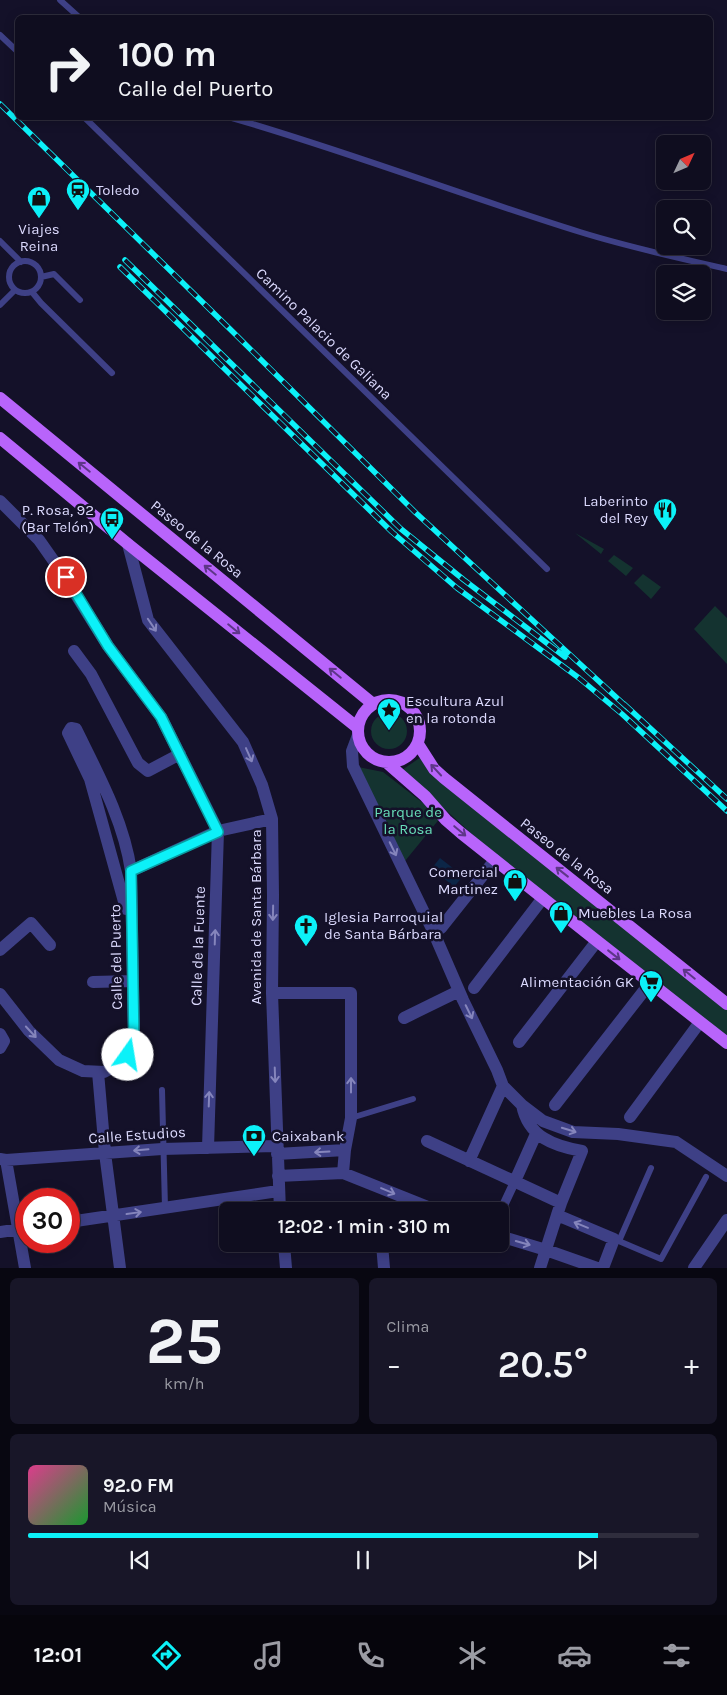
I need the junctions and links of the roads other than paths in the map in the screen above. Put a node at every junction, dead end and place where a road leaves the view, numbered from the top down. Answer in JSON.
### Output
{"nodes":[{"id":1,"x":60,"y":0,"type":"edge"},
{"id":2,"x":77,"y":15,"type":"edge"},
{"id":3,"x":0,"y":35,"type":"edge"},
{"id":4,"x":15,"y":49,"type":"edge"},
{"id":5,"x":87,"y":120,"type":"edge"},
{"id":6,"x":239,"y":120,"type":"edge"},
{"id":7,"x":0,"y":241,"type":"edge"},
{"id":8,"x":21,"y":262,"type":"junction"},
{"id":9,"x":727,"y":269,"type":"edge"},
{"id":10,"x":41,"y":277,"type":"junction"},
{"id":11,"x":15,"y":290,"type":"junction"},
{"id":12,"x":32,"y":292,"type":"junction"},
{"id":13,"x":80,"y":300,"type":"dead end"},
{"id":14,"x":0,"y":305,"type":"edge"},
{"id":15,"x":112,"y":373,"type":"dead end"},
{"id":16,"x":0,"y":398,"type":"edge"},
{"id":17,"x":0,"y":438,"type":"edge"},
{"id":18,"x":0,"y":501,"type":"edge"},
{"id":19,"x":128,"y":544,"type":"junction"},
{"id":20,"x":547,"y":568,"type":"dead end"},
{"id":21,"x":74,"y":651,"type":"dead end"},
{"id":22,"x":373,"y":704,"type":"junction"},
{"id":23,"x":358,"y":732,"type":"junction"},
{"id":24,"x":418,"y":744,"type":"junction"},
{"id":25,"x":180,"y":754,"type":"junction"},
{"id":26,"x":386,"y":762,"type":"junction"},
{"id":27,"x":272,"y":819,"type":"junction"},
{"id":28,"x":218,"y":832,"type":"junction"},
{"id":29,"x":495,"y":860,"type":"junction"},
{"id":30,"x":131,"y":871,"type":"junction"},
{"id":31,"x":542,"y":898,"type":"junction"},
{"id":32,"x":442,"y":928,"type":"dead end"},
{"id":33,"x":597,"y":941,"type":"junction"},
{"id":34,"x":50,"y":945,"type":"dead end"},
{"id":35,"x":0,"y":950,"type":"edge"},
{"id":36,"x":132,"y":952,"type":"junction"},
{"id":37,"x":132,"y":981,"type":"junction"},
{"id":38,"x":94,"y":982,"type":"dead end"},
{"id":39,"x":650,"y":983,"type":"junction"},
{"id":40,"x":474,"y":988,"type":"dead end"},
{"id":41,"x":460,"y":991,"type":"junction"},
{"id":42,"x":0,"y":994,"type":"edge"},
{"id":43,"x":272,"y":994,"type":"junction"},
{"id":44,"x":727,"y":1004,"type":"edge"},
{"id":45,"x":404,"y":1018,"type":"dead end"},
{"id":46,"x":700,"y":1022,"type":"junction"},
{"id":47,"x":0,"y":1034,"type":"edge"},
{"id":48,"x":519,"y":1042,"type":"dead end"},
{"id":49,"x":727,"y":1043,"type":"edge"},
{"id":50,"x":0,"y":1048,"type":"edge"},
{"id":51,"x":98,"y":1072,"type":"junction"},
{"id":52,"x":503,"y":1086,"type":"junction"},
{"id":53,"x":162,"y":1090,"type":"dead end"},
{"id":54,"x":413,"y":1099,"type":"dead end"},
{"id":55,"x":522,"y":1105,"type":"junction"},
{"id":56,"x":555,"y":1105,"type":"dead end"},
{"id":57,"x":630,"y":1117,"type":"dead end"},
{"id":58,"x":352,"y":1118,"type":"junction"},
{"id":59,"x":536,"y":1134,"type":"junction"},
{"id":60,"x":427,"y":1141,"type":"dead end"},
{"id":61,"x":208,"y":1148,"type":"junction"},
{"id":62,"x":162,"y":1149,"type":"junction"},
{"id":63,"x":277,"y":1150,"type":"junction"},
{"id":64,"x":344,"y":1150,"type":"junction"},
{"id":65,"x":105,"y":1153,"type":"junction"},
{"id":66,"x":3,"y":1160,"type":"edge"},
{"id":67,"x":469,"y":1161,"type":"junction"},
{"id":68,"x":651,"y":1168,"type":"dead end"},
{"id":69,"x":343,"y":1172,"type":"junction"},
{"id":70,"x":278,"y":1176,"type":"junction"},
{"id":71,"x":727,"y":1176,"type":"edge"},
{"id":72,"x":706,"y":1178,"type":"dead end"},
{"id":73,"x":515,"y":1181,"type":"junction"},
{"id":74,"x":278,"y":1191,"type":"junction"},
{"id":75,"x":15,"y":1201,"type":"edge"},
{"id":76,"x":279,"y":1202,"type":"edge"},
{"id":77,"x":416,"y":1202,"type":"edge"},
{"id":78,"x":505,"y":1202,"type":"edge"},
{"id":79,"x":561,"y":1202,"type":"junction"},
{"id":80,"x":165,"y":1208,"type":"junction"},
{"id":81,"x":557,"y":1215,"type":"junction"},
{"id":82,"x":114,"y":1216,"type":"junction"},
{"id":83,"x":80,"y":1221,"type":"edge"},
{"id":84,"x":725,"y":1228,"type":"edge"},
{"id":85,"x":15,"y":1229,"type":"edge"},
{"id":86,"x":0,"y":1232,"type":"edge"},
{"id":87,"x":509,"y":1239,"type":"edge"},
{"id":88,"x":617,"y":1240,"type":"junction"},
{"id":89,"x":546,"y":1250,"type":"junction"},
{"id":90,"x":285,"y":1252,"type":"edge"},
{"id":91,"x":383,"y":1252,"type":"edge"},
{"id":92,"x":24,"y":1253,"type":"edge"},
{"id":93,"x":25,"y":1268,"type":"edge"},
{"id":94,"x":120,"y":1268,"type":"edge"},
{"id":95,"x":286,"y":1268,"type":"edge"},
{"id":96,"x":384,"y":1268,"type":"edge"},
{"id":97,"x":540,"y":1268,"type":"edge"},
{"id":98,"x":597,"y":1268,"type":"edge"},
{"id":99,"x":603,"y":1268,"type":"edge"},
{"id":100,"x":694,"y":1268,"type":"edge"}],
"edges":[{"from":1,"to":2,"type":"lane"},
{"from":3,"to":4,"type":"lane"},
{"from":5,"to":20,"type":"lane","name":"Camino Palacio de Galiana"},
{"from":6,"to":9,"type":"lane"},
{"from":7,"to":8,"type":"lane"},
{"from":8,"to":10,"type":"lane"},
{"from":8,"to":11,"type":"lane"},
{"from":10,"to":12,"type":"lane"},
{"from":10,"to":13,"type":"lane"},
{"from":11,"to":12,"type":"lane"},
{"from":11,"to":14,"type":"lane"},
{"from":12,"to":15,"type":"lane"},
{"from":22,"to":16,"type":"main road","name":"Paseo de la Rosa","one_way":true},
{"from":17,"to":19,"type":"main road"},
{"from":18,"to":25,"type":"street","name":"Calle de la Fuente"},
{"from":19,"to":23,"type":"main road","one_way":true},
{"from":19,"to":27,"type":"street","name":"Avenida de Santa Bárbara","one_way":true},
{"from":21,"to":25,"type":"street"},
{"from":22,"to":23,"type":"main road"},
{"from":22,"to":24,"type":"main road"},
{"from":23,"to":26,"type":"main road"},
{"from":23,"to":41,"type":"street","one_way":true},
{"from":24,"to":26,"type":"main road"},
{"from":44,"to":24,"type":"main road","name":"Paseo de la Rosa","one_way":true},
{"from":25,"to":28,"type":"street","name":"Calle de la Fuente"},
{"from":26,"to":29,"type":"main road","one_way":true},
{"from":27,"to":28,"type":"street"},
{"from":27,"to":43,"type":"street","name":"Avenida de Santa Bárbara","one_way":true},
{"from":28,"to":30,"type":"street"},
{"from":61,"to":28,"type":"street","name":"Calle de la Fuente","one_way":true},
{"from":29,"to":31,"type":"main road"},
{"from":29,"to":32,"type":"street"},
{"from":30,"to":36,"type":"street","name":"Calle del Puerto"},
{"from":30,"to":36,"type":"street","name":"Calle del Puerto"},
{"from":31,"to":33,"type":"main road"},
{"from":31,"to":40,"type":"street"},
{"from":33,"to":39,"type":"main road","one_way":true},
{"from":33,"to":48,"type":"street"},
{"from":34,"to":35,"type":"street"},
{"from":36,"to":37,"type":"street","name":"Calle del Puerto"},
{"from":37,"to":38,"type":"street"},
{"from":37,"to":51,"type":"street","name":"Calle del Puerto"},
{"from":39,"to":46,"type":"main road"},
{"from":39,"to":56,"type":"street"},
{"from":41,"to":45,"type":"street"},
{"from":41,"to":52,"type":"street","one_way":true},
{"from":42,"to":51,"type":"street","one_way":true},
{"from":58,"to":43,"type":"street","one_way":true},
{"from":43,"to":63,"type":"street","name":"Avenida de Santa Bárbara","one_way":true},
{"from":46,"to":49,"type":"main road"},
{"from":46,"to":57,"type":"street"},
{"from":47,"to":50,"type":"street"},
{"from":51,"to":65,"type":"street"},
{"from":52,"to":55,"type":"street"},
{"from":52,"to":67,"type":"street"},
{"from":53,"to":62,"type":"lane"},
{"from":54,"to":58,"type":"lane"},
{"from":55,"to":59,"type":"street"},
{"from":55,"to":71,"type":"street","one_way":true},
{"from":58,"to":64,"type":"street"},
{"from":59,"to":73,"type":"street"},
{"from":59,"to":79,"type":"street"},
{"from":60,"to":67,"type":"street"},
{"from":61,"to":62,"type":"street","name":"Calle Estudios"},
{"from":61,"to":63,"type":"street","name":"Calle Estudios"},
{"from":62,"to":65,"type":"street","name":"Calle Estudios","one_way":true},
{"from":62,"to":80,"type":"lane"},
{"from":64,"to":63,"type":"street","name":"Calle Estudios","one_way":true},
{"from":63,"to":70,"type":"street","name":"Avenida de Santa Bárbara"},
{"from":64,"to":69,"type":"street"},
{"from":65,"to":66,"type":"street","name":"Calle Estudios"},
{"from":65,"to":82,"type":"street"},
{"from":66,"to":75,"type":"street"},
{"from":67,"to":73,"type":"street"},
{"from":68,"to":88,"type":"lane"},
{"from":69,"to":70,"type":"street"},
{"from":69,"to":77,"type":"street","one_way":true},
{"from":70,"to":74,"type":"street","name":"Avenida de Santa Bárbara"},
{"from":72,"to":88,"type":"lane"},
{"from":73,"to":78,"type":"street"},
{"from":73,"to":79,"type":"street"},
{"from":74,"to":76,"type":"street","name":"Avenida de Santa Bárbara"},
{"from":74,"to":80,"type":"street"},
{"from":79,"to":81,"type":"street"},
{"from":82,"to":80,"type":"street","one_way":true},
{"from":88,"to":81,"type":"street","one_way":true},
{"from":81,"to":89,"type":"street"},
{"from":82,"to":83,"type":"street"},
{"from":82,"to":94,"type":"street"},
{"from":84,"to":100,"type":"street"},
{"from":85,"to":86,"type":"street"},
{"from":87,"to":89,"type":"street","one_way":true},
{"from":88,"to":99,"type":"street"},
{"from":89,"to":97,"type":"street"},
{"from":89,"to":98,"type":"street"},
{"from":90,"to":95,"type":"street"},
{"from":91,"to":96,"type":"street"},
{"from":92,"to":93,"type":"street"}]}
